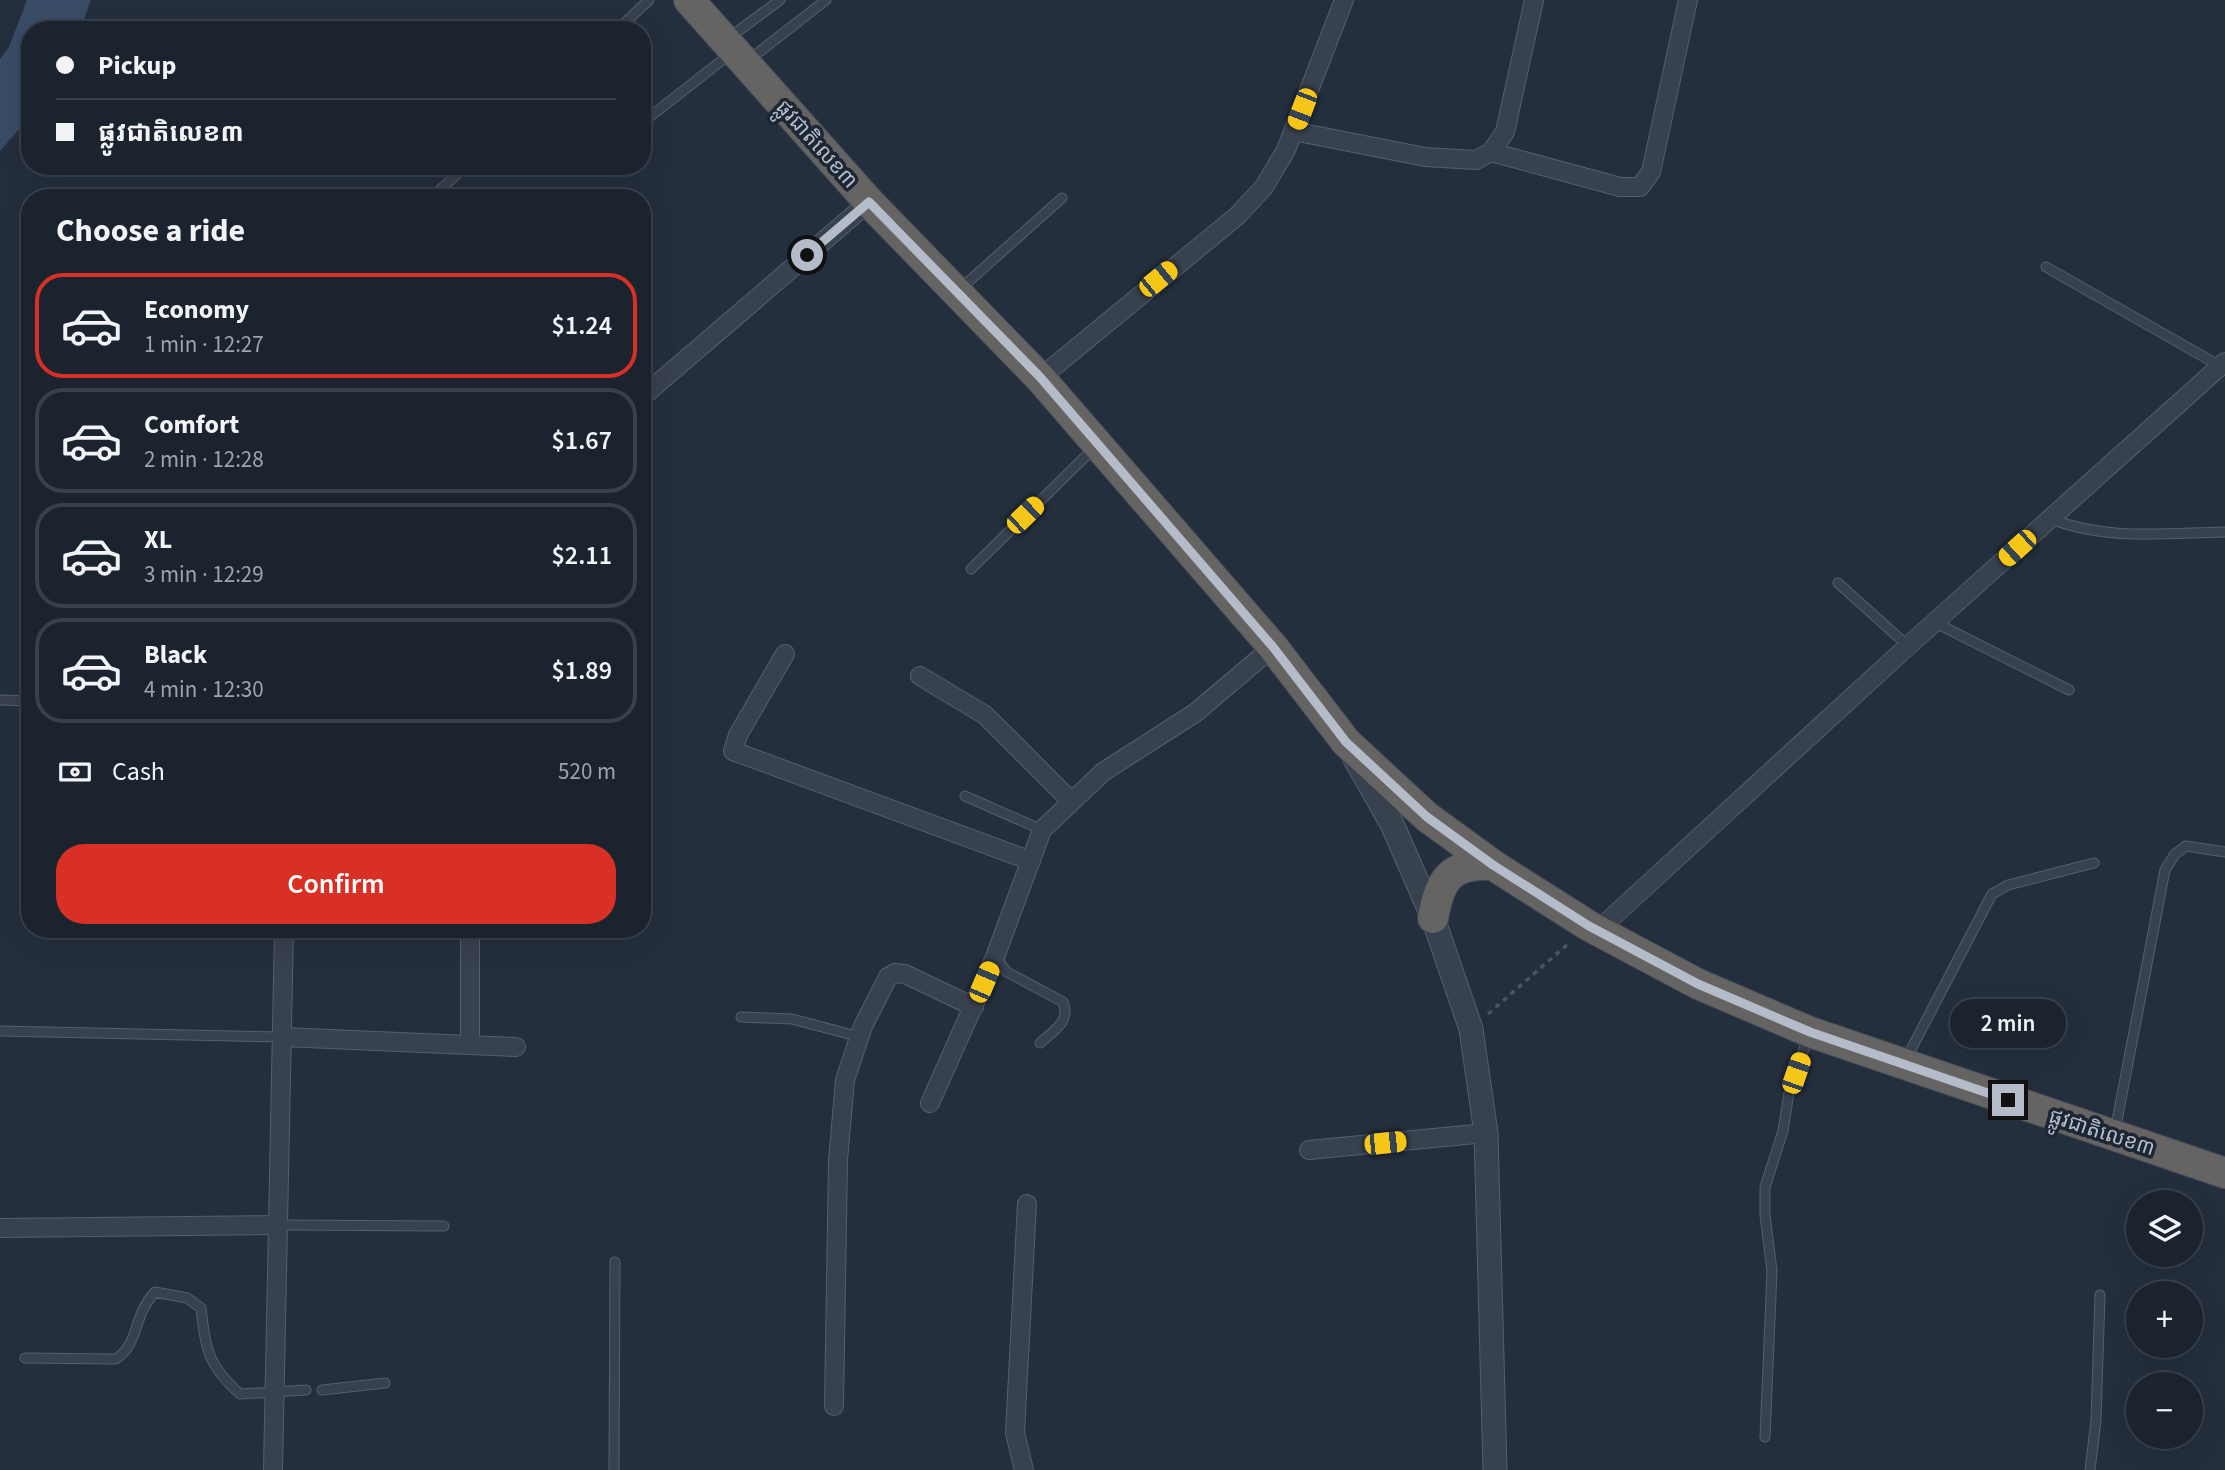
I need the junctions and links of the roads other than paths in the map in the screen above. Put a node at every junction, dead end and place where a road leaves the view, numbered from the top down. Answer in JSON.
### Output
{"nodes":[{"id":1,"x":649,"y":0,"type":"edge"},
{"id":2,"x":689,"y":0,"type":"edge"},
{"id":3,"x":780,"y":0,"type":"edge"},
{"id":4,"x":826,"y":0,"type":"edge"},
{"id":5,"x":1344,"y":0,"type":"edge"},
{"id":6,"x":1534,"y":0,"type":"edge"},
{"id":7,"x":1688,"y":0,"type":"edge"},
{"id":8,"x":627,"y":21,"type":"edge"},
{"id":9,"x":735,"y":51,"type":"junction"},
{"id":10,"x":651,"y":116,"type":"edge"},
{"id":11,"x":1293,"y":131,"type":"junction"},
{"id":12,"x":1491,"y":152,"type":"junction"},
{"id":13,"x":456,"y":175,"type":"edge"},
{"id":14,"x":441,"y":189,"type":"edge"},
{"id":15,"x":1062,"y":198,"type":"dead end"},
{"id":16,"x":869,"y":202,"type":"junction"},
{"id":17,"x":2046,"y":267,"type":"dead end"},
{"id":18,"x":957,"y":292,"type":"junction"},
{"id":19,"x":2222,"y":364,"type":"edge"},
{"id":20,"x":1040,"y":377,"type":"junction"},
{"id":21,"x":651,"y":389,"type":"edge"},
{"id":22,"x":1098,"y":444,"type":"junction"},
{"id":23,"x":2050,"y":519,"type":"junction"},
{"id":24,"x":2225,"y":532,"type":"edge"},
{"id":25,"x":971,"y":569,"type":"dead end"},
{"id":26,"x":1838,"y":583,"type":"dead end"},
{"id":27,"x":1934,"y":622,"type":"junction"},
{"id":28,"x":1908,"y":646,"type":"junction"},
{"id":29,"x":1273,"y":647,"type":"junction"},
{"id":30,"x":785,"y":654,"type":"dead end"},
{"id":31,"x":920,"y":676,"type":"dead end"},
{"id":32,"x":2069,"y":690,"type":"dead end"},
{"id":33,"x":0,"y":700,"type":"edge"},
{"id":34,"x":21,"y":701,"type":"edge"},
{"id":35,"x":1346,"y":742,"type":"junction"},
{"id":36,"x":965,"y":796,"type":"dead end"},
{"id":37,"x":1071,"y":801,"type":"junction"},
{"id":38,"x":1042,"y":830,"type":"junction"},
{"id":39,"x":2225,"y":852,"type":"edge"},
{"id":40,"x":1031,"y":861,"type":"junction"},
{"id":41,"x":2094,"y":863,"type":"dead end"},
{"id":42,"x":1493,"y":865,"type":"junction"},
{"id":43,"x":1433,"y":918,"type":"junction"},
{"id":44,"x":1593,"y":928,"type":"junction"},
{"id":45,"x":284,"y":938,"type":"edge"},
{"id":46,"x":470,"y":938,"type":"edge"},
{"id":47,"x":995,"y":957,"type":"junction"},
{"id":48,"x":974,"y":1007,"type":"junction"},
{"id":49,"x":741,"y":1017,"type":"dead end"},
{"id":50,"x":0,"y":1031,"type":"edge"},
{"id":51,"x":1810,"y":1032,"type":"junction"},
{"id":52,"x":283,"y":1037,"type":"junction"},
{"id":53,"x":860,"y":1037,"type":"junction"},
{"id":54,"x":1041,"y":1042,"type":"dead end"},
{"id":55,"x":470,"y":1043,"type":"junction"},
{"id":56,"x":516,"y":1047,"type":"dead end"},
{"id":57,"x":1903,"y":1065,"type":"junction"},
{"id":58,"x":930,"y":1103,"type":"dead end"},
{"id":59,"x":1486,"y":1133,"type":"junction"},
{"id":60,"x":2114,"y":1135,"type":"junction"},
{"id":61,"x":1309,"y":1150,"type":"dead end"},
{"id":62,"x":2225,"y":1173,"type":"edge"},
{"id":63,"x":1027,"y":1204,"type":"dead end"},
{"id":64,"x":280,"y":1225,"type":"junction"},
{"id":65,"x":444,"y":1226,"type":"dead end"},
{"id":66,"x":0,"y":1228,"type":"edge"},
{"id":67,"x":615,"y":1262,"type":"dead end"},
{"id":68,"x":2100,"y":1295,"type":"dead end"},
{"id":69,"x":25,"y":1358,"type":"dead end"},
{"id":70,"x":385,"y":1383,"type":"dead end"},
{"id":71,"x":306,"y":1390,"type":"dead end"},
{"id":72,"x":322,"y":1390,"type":"dead end"},
{"id":73,"x":275,"y":1394,"type":"junction"},
{"id":74,"x":834,"y":1406,"type":"dead end"},
{"id":75,"x":1765,"y":1437,"type":"dead end"},
{"id":76,"x":273,"y":1470,"type":"edge"},
{"id":77,"x":614,"y":1470,"type":"edge"},
{"id":78,"x":1024,"y":1470,"type":"edge"},
{"id":79,"x":1495,"y":1470,"type":"edge"},
{"id":80,"x":2091,"y":1470,"type":"edge"}],
"edges":[{"from":1,"to":8,"type":"lane"},
{"from":2,"to":9,"type":"highway","name":"ផ្លូវជាតិលេខ៣"},
{"from":3,"to":9,"type":"lane"},
{"from":4,"to":9,"type":"lane"},
{"from":5,"to":11,"type":"street"},
{"from":6,"to":12,"type":"street"},
{"from":7,"to":12,"type":"street"},
{"from":9,"to":10,"type":"lane"},
{"from":9,"to":16,"type":"highway","name":"ផ្លូវជាតិលេខ៣"},
{"from":11,"to":12,"type":"street"},
{"from":11,"to":20,"type":"street"},
{"from":13,"to":14,"type":"lane"},
{"from":15,"to":18,"type":"lane"},
{"from":16,"to":18,"type":"highway","name":"ផ្លូវជាតិលេខ៣"},
{"from":16,"to":21,"type":"street"},
{"from":17,"to":19,"type":"lane"},
{"from":18,"to":20,"type":"highway","name":"ផ្លូវជាតិលេខ៣"},
{"from":19,"to":23,"type":"street"},
{"from":20,"to":22,"type":"highway","name":"ផ្លូវជាតិលេខ៣"},
{"from":22,"to":25,"type":"lane"},
{"from":22,"to":29,"type":"highway","name":"ផ្លូវជាតិលេខ៣"},
{"from":23,"to":24,"type":"lane"},
{"from":23,"to":27,"type":"street"},
{"from":26,"to":28,"type":"lane"},
{"from":27,"to":28,"type":"street"},
{"from":27,"to":32,"type":"lane"},
{"from":28,"to":44,"type":"street"},
{"from":29,"to":35,"type":"highway","name":"ផ្លូវជាតិលេខ៣"},
{"from":29,"to":37,"type":"street"},
{"from":30,"to":40,"type":"street"},
{"from":31,"to":37,"type":"street"},
{"from":33,"to":34,"type":"lane"},
{"from":35,"to":42,"type":"highway","name":"ផ្លូវជាតិលេខ៣"},
{"from":35,"to":43,"type":"street"},
{"from":36,"to":38,"type":"lane"},
{"from":37,"to":38,"type":"street"},
{"from":38,"to":40,"type":"street"},
{"from":39,"to":60,"type":"lane"},
{"from":40,"to":47,"type":"street"},
{"from":41,"to":57,"type":"lane"},
{"from":42,"to":43,"type":"highway"},
{"from":42,"to":44,"type":"highway","name":"ផ្លូវជាតិលេខ៣"},
{"from":43,"to":59,"type":"street"},
{"from":44,"to":51,"type":"highway","name":"ផ្លូវជាតិលេខ៣"},
{"from":45,"to":52,"type":"street"},
{"from":46,"to":55,"type":"street"},
{"from":47,"to":48,"type":"street"},
{"from":47,"to":54,"type":"lane"},
{"from":48,"to":53,"type":"street"},
{"from":48,"to":58,"type":"street"},
{"from":49,"to":53,"type":"lane"},
{"from":50,"to":52,"type":"lane"},
{"from":51,"to":57,"type":"highway","name":"ផ្លូវជាតិលេខ៣"},
{"from":51,"to":75,"type":"lane"},
{"from":52,"to":55,"type":"street"},
{"from":52,"to":64,"type":"street"},
{"from":53,"to":74,"type":"street"},
{"from":55,"to":56,"type":"street"},
{"from":57,"to":60,"type":"highway","name":"ផ្លូវជាតិលេខ៣"},
{"from":59,"to":61,"type":"street"},
{"from":59,"to":79,"type":"street"},
{"from":60,"to":62,"type":"highway","name":"ផ្លូវជាតិលេខ៣"},
{"from":63,"to":78,"type":"street"},
{"from":64,"to":65,"type":"lane"},
{"from":64,"to":66,"type":"street"},
{"from":64,"to":73,"type":"street"},
{"from":67,"to":77,"type":"lane"},
{"from":68,"to":80,"type":"lane"},
{"from":69,"to":73,"type":"lane"},
{"from":70,"to":72,"type":"lane"},
{"from":71,"to":73,"type":"lane"},
{"from":73,"to":76,"type":"street"}]}
